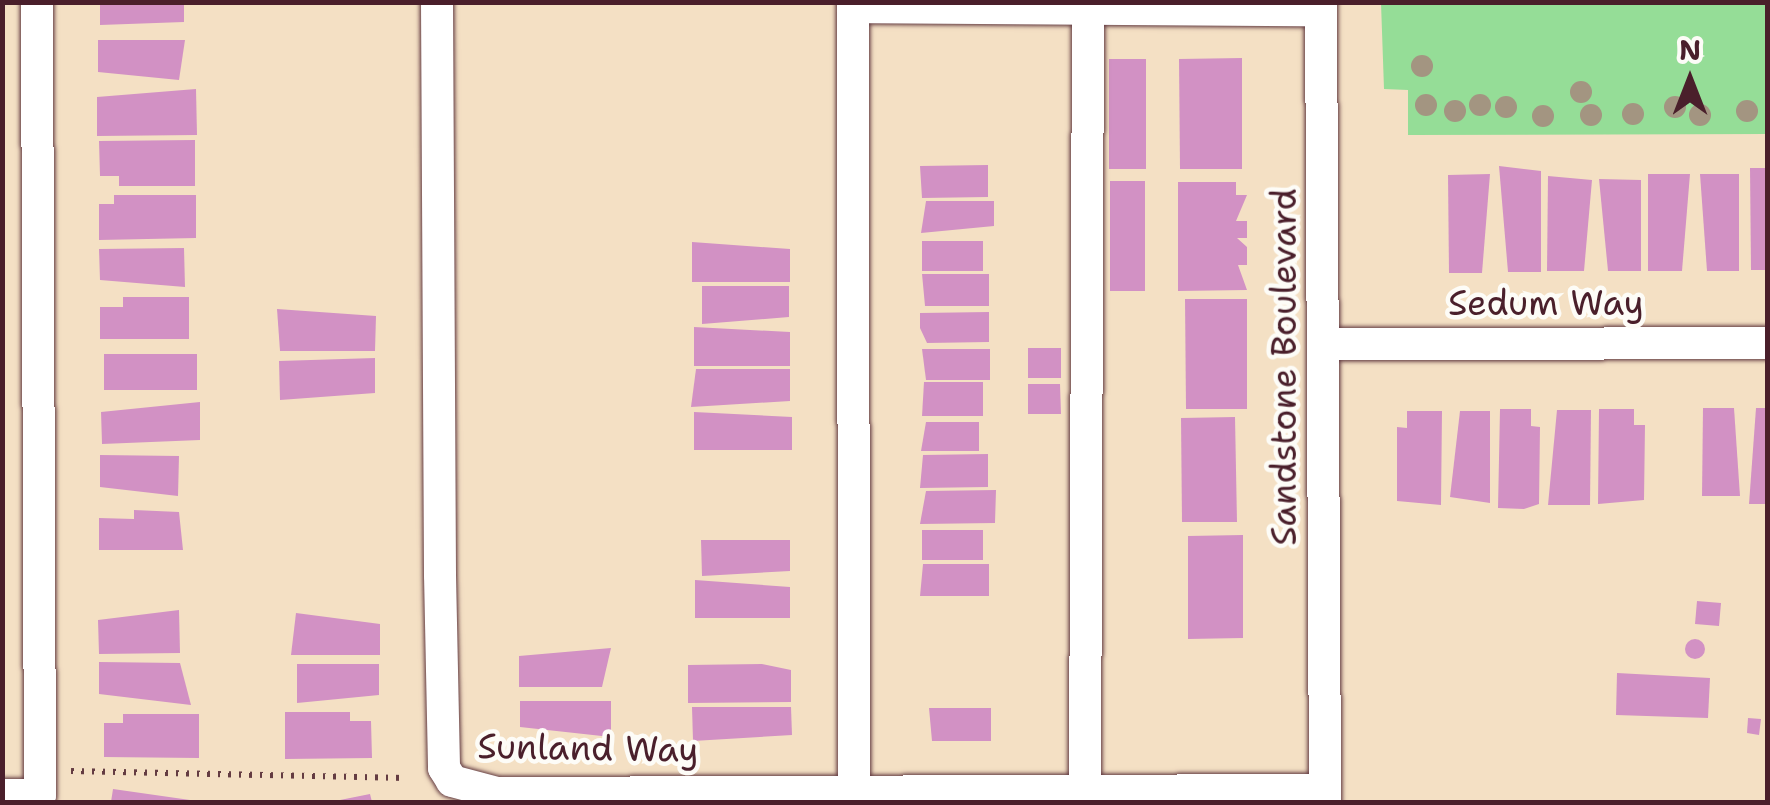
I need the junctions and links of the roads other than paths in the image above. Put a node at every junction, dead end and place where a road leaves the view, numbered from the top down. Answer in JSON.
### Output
{"nodes":[{"id":1,"x":37,"y":2,"type":"edge"},
{"id":2,"x":437,"y":2,"type":"edge"},
{"id":3,"x":853,"y":5,"type":"edge"},
{"id":4,"x":1321,"y":6,"type":"edge"},
{"id":5,"x":1088,"y":9,"type":"junction"},
{"id":6,"x":1768,"y":343,"type":"edge"},
{"id":7,"x":1325,"y":344,"type":"junction"},
{"id":8,"x":854,"y":790,"type":"junction"},
{"id":9,"x":1085,"y":790,"type":"junction"},
{"id":10,"x":2,"y":795,"type":"edge"},
{"id":11,"x":1325,"y":796,"type":"edge"}],
"edges":[{"from":1,"to":10,"type":"street"},
{"from":2,"to":8,"type":"street","name":"Sunland Way"},
{"from":3,"to":5,"type":"street"},
{"from":3,"to":8,"type":"street"},
{"from":4,"to":5,"type":"street"},
{"from":4,"to":7,"type":"street","name":"Sandstone Boulevard"},
{"from":5,"to":9,"type":"street"},
{"from":6,"to":7,"type":"street","name":"Sedum Way"},
{"from":7,"to":11,"type":"street","name":"Sandstone Boulevard"},
{"from":8,"to":9,"type":"street","name":"Sunland Way"},
{"from":9,"to":11,"type":"street","name":"Sunland Way"}]}
